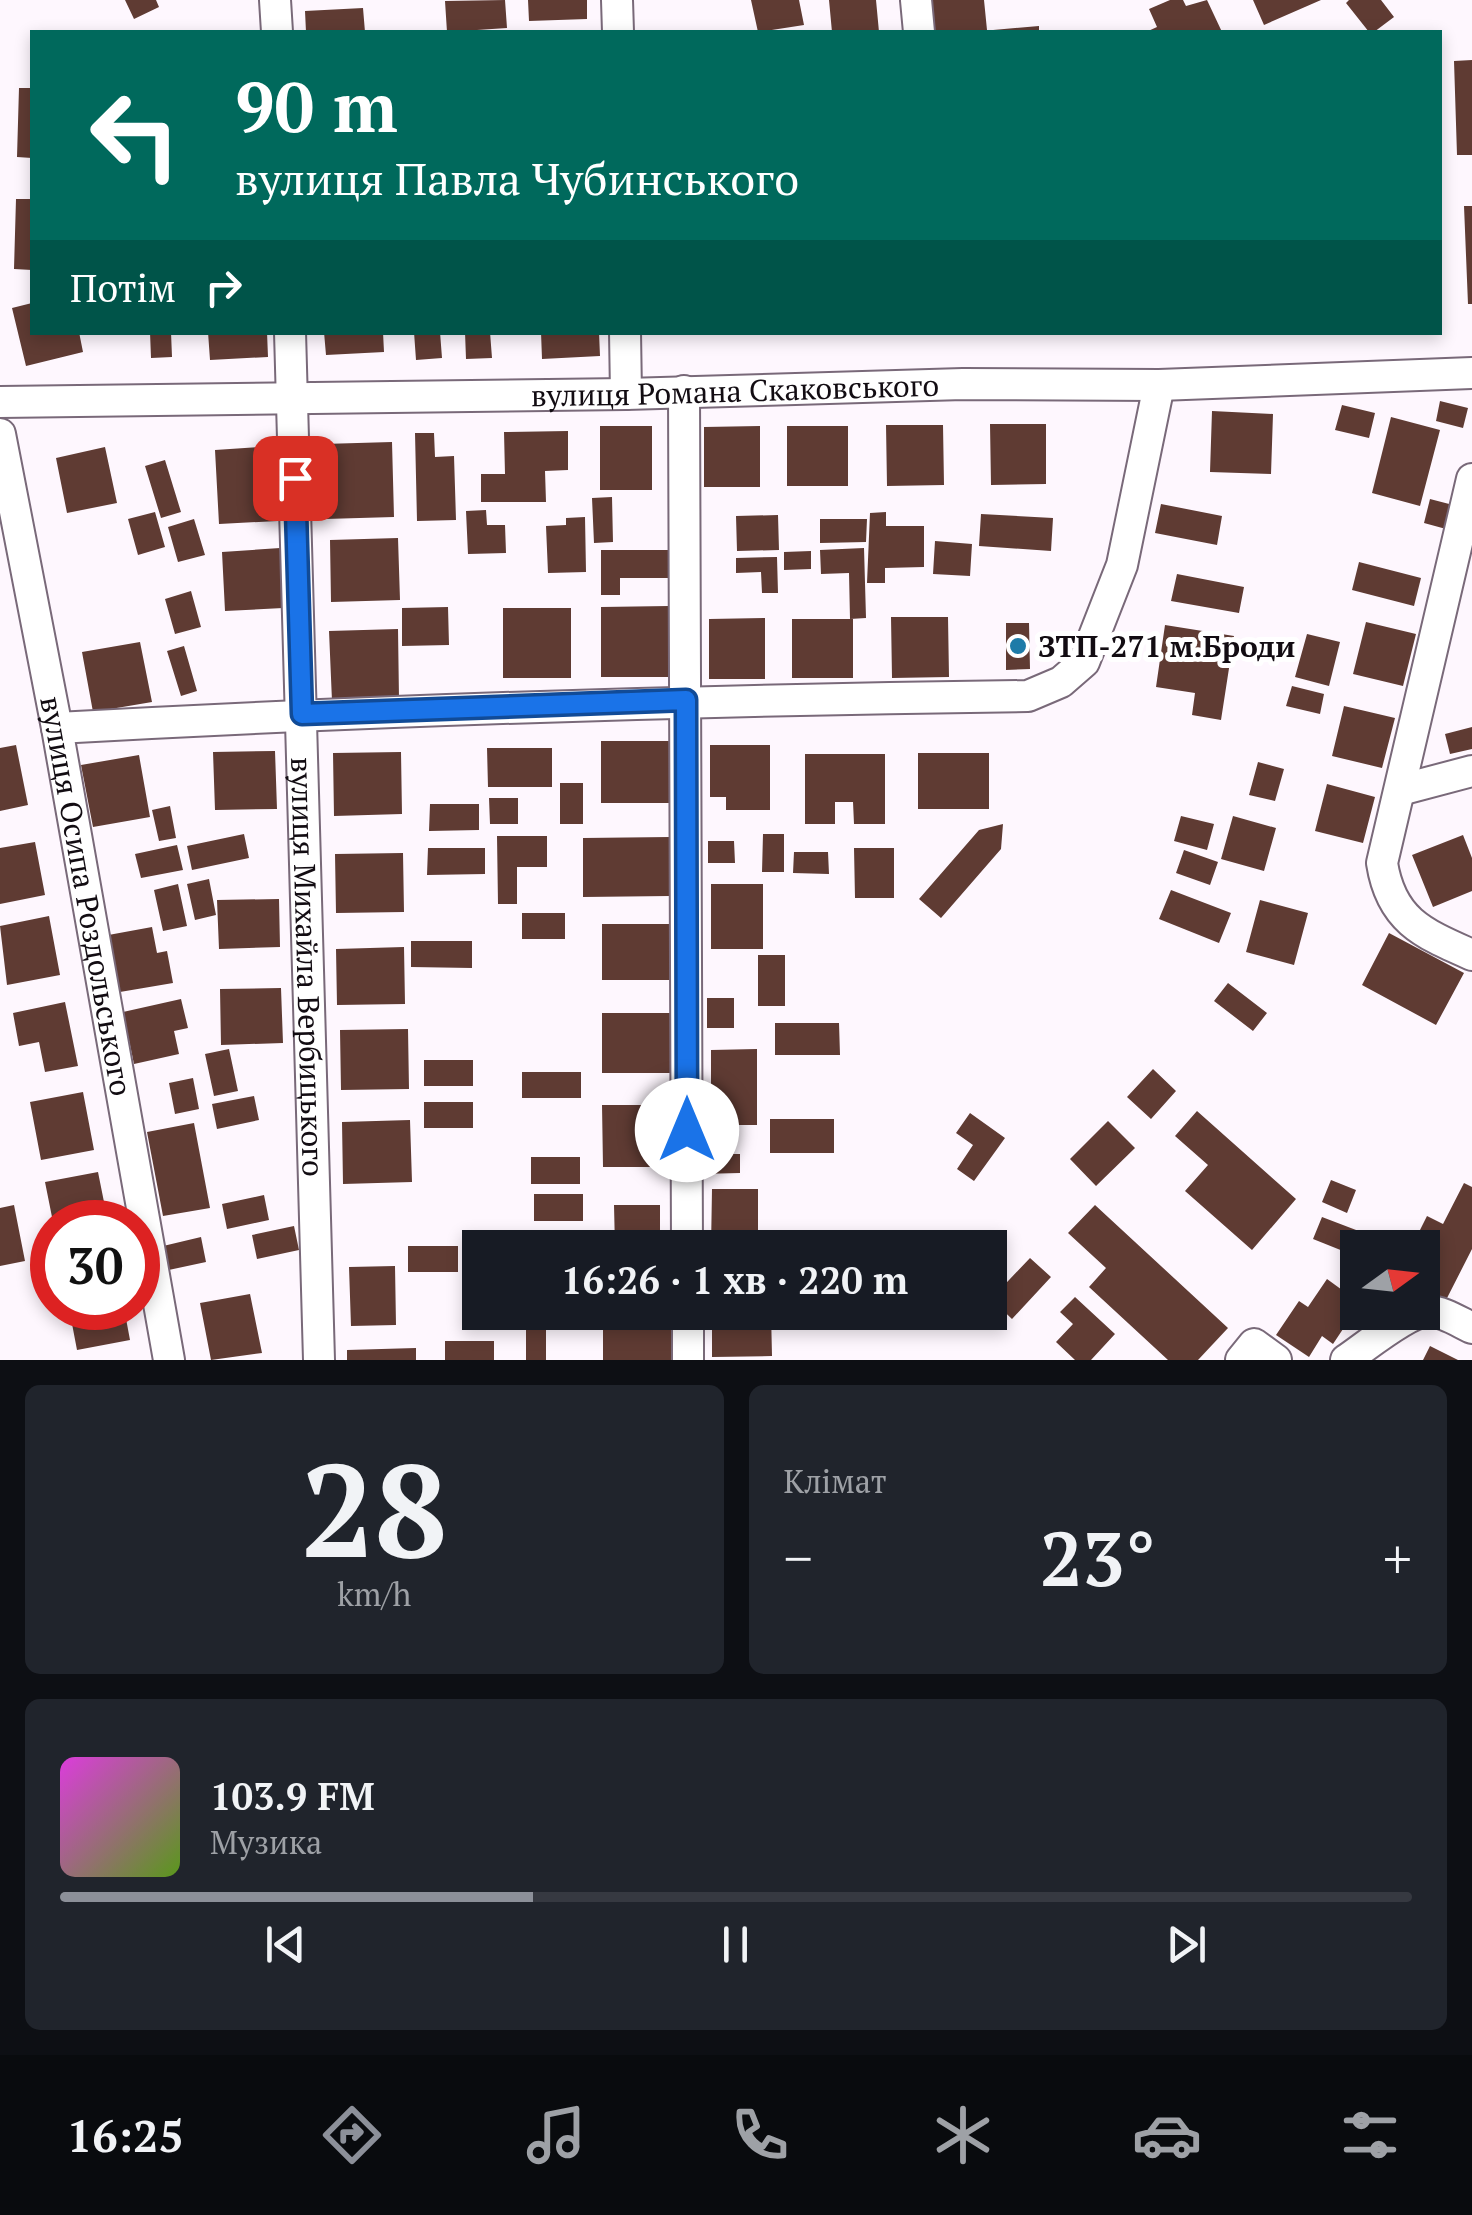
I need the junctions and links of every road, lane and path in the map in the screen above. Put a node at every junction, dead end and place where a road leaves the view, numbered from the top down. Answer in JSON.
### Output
{"nodes":[{"id":1,"x":275,"y":0,"type":"edge"},
{"id":2,"x":617,"y":0,"type":"edge"},
{"id":3,"x":916,"y":0,"type":"edge"},
{"id":4,"x":276,"y":30,"type":"edge"},
{"id":5,"x":618,"y":30,"type":"edge"},
{"id":6,"x":919,"y":30,"type":"edge"},
{"id":7,"x":290,"y":335,"type":"edge"},
{"id":8,"x":625,"y":335,"type":"edge"},
{"id":9,"x":1472,"y":373,"type":"edge"},
{"id":10,"x":1159,"y":385,"type":"junction"},
{"id":11,"x":684,"y":391,"type":"junction"},
{"id":12,"x":626,"y":394,"type":"junction"},
{"id":13,"x":292,"y":400,"type":"junction"},
{"id":14,"x":0,"y":402,"type":"edge"},
{"id":15,"x":0,"y":434,"type":"edge"},
{"id":16,"x":1472,"y":479,"type":"edge"},
{"id":17,"x":686,"y":700,"type":"junction"},
{"id":18,"x":302,"y":714,"type":"junction"},
{"id":19,"x":57,"y":728,"type":"junction"},
{"id":20,"x":1472,"y":771,"type":"edge"},
{"id":21,"x":1400,"y":790,"type":"junction"},
{"id":22,"x":1472,"y":955,"type":"edge"},
{"id":23,"x":688,"y":1230,"type":"edge"},
{"id":24,"x":1472,"y":1328,"type":"edge"},
{"id":25,"x":688,"y":1330,"type":"edge"},
{"id":26,"x":168,"y":1360,"type":"edge"},
{"id":27,"x":318,"y":1360,"type":"edge"},
{"id":28,"x":688,"y":1360,"type":"edge"},
{"id":29,"x":1346,"y":1360,"type":"edge"}],
"edges":[{"from":1,"to":4,"type":"street"},
{"from":2,"to":5,"type":"street"},
{"from":3,"to":6,"type":"street"},
{"from":7,"to":13,"type":"street","name":"вулиця Михайла Вербицького"},
{"from":8,"to":12,"type":"street"},
{"from":9,"to":10,"type":"street","name":"вулиця Романа Скаковського"},
{"from":10,"to":11,"type":"street","name":"вулиця Романа Скаковського"},
{"from":10,"to":17,"type":"street"},
{"from":11,"to":12,"type":"street","name":"вулиця Романа Скаковського"},
{"from":11,"to":17,"type":"street"},
{"from":12,"to":13,"type":"street","name":"вулиця Романа Скаковського"},
{"from":13,"to":14,"type":"street","name":"вулиця Романа Скаковського"},
{"from":13,"to":18,"type":"street","name":"вулиця Михайла Вербицького"},
{"from":15,"to":19,"type":"street","name":"вулиця Осипа Роздольського"},
{"from":16,"to":21,"type":"street"},
{"from":17,"to":18,"type":"street"},
{"from":17,"to":23,"type":"street"},
{"from":18,"to":19,"type":"street"},
{"from":18,"to":27,"type":"street","name":"вулиця Михайла Вербицького"},
{"from":19,"to":26,"type":"street","name":"вулиця Осипа Роздольського"},
{"from":20,"to":21,"type":"street"},
{"from":21,"to":22,"type":"street"},
{"from":24,"to":29,"type":"street"},
{"from":25,"to":28,"type":"street"}]}
